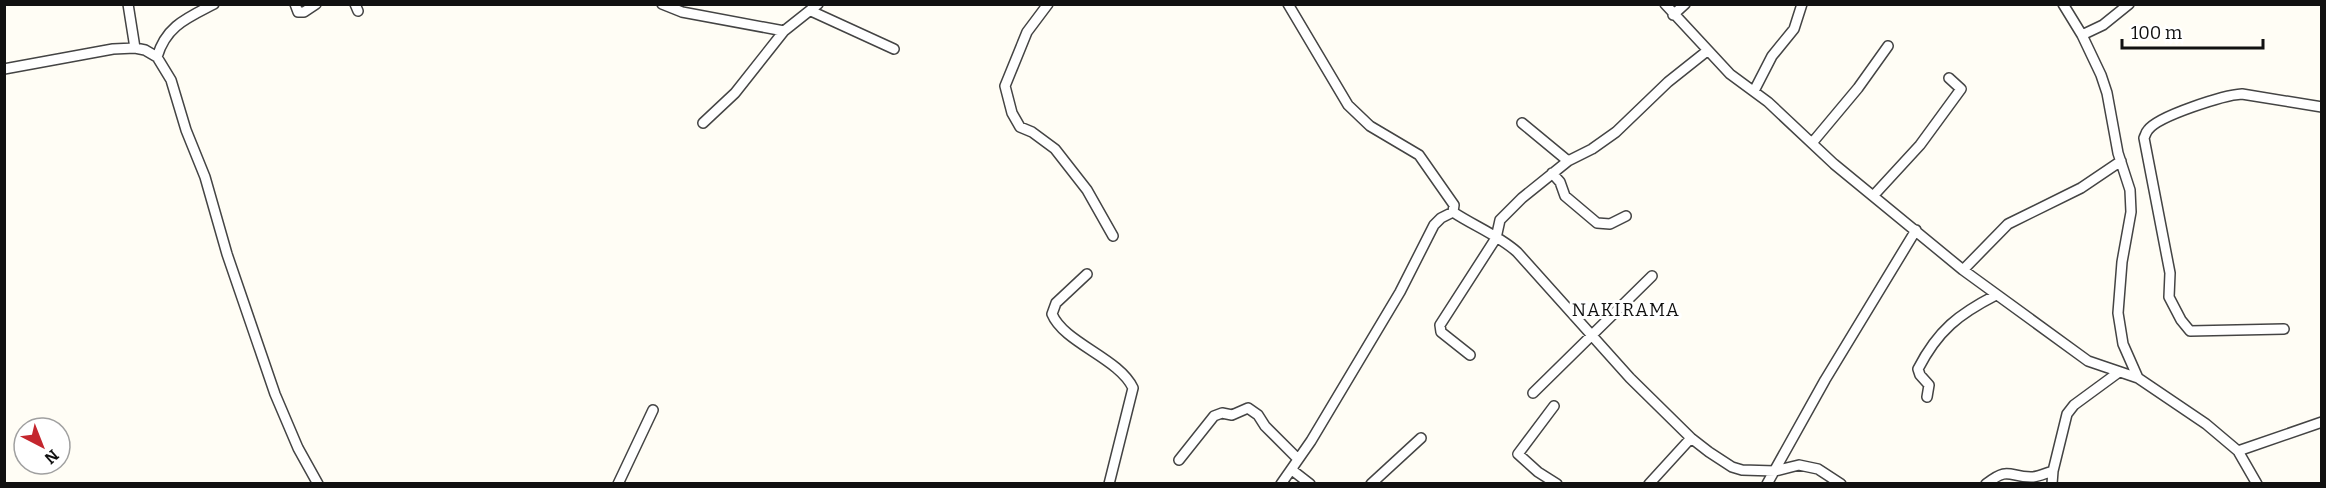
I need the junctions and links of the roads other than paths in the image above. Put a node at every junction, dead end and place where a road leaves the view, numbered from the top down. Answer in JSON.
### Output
{"nodes":[{"id":1,"x":128,"y":4,"type":"edge"},
{"id":2,"x":214,"y":4,"type":"edge"},
{"id":3,"x":295,"y":4,"type":"edge"},
{"id":4,"x":316,"y":4,"type":"edge"},
{"id":5,"x":662,"y":4,"type":"edge"},
{"id":6,"x":1048,"y":4,"type":"edge"},
{"id":7,"x":1288,"y":4,"type":"edge"},
{"id":8,"x":1665,"y":4,"type":"edge"},
{"id":9,"x":1685,"y":4,"type":"edge"},
{"id":10,"x":1802,"y":4,"type":"edge"},
{"id":11,"x":2063,"y":4,"type":"edge"},
{"id":12,"x":2129,"y":4,"type":"edge"},
{"id":13,"x":814,"y":8,"type":"edge"},
{"id":14,"x":1673,"y":15,"type":"junction"},
{"id":15,"x":784,"y":31,"type":"junction"},
{"id":16,"x":2082,"y":35,"type":"junction"},
{"id":17,"x":1888,"y":46,"type":"dead end"},
{"id":18,"x":135,"y":48,"type":"junction"},
{"id":19,"x":894,"y":49,"type":"dead end"},
{"id":20,"x":1707,"y":51,"type":"junction"},
{"id":21,"x":157,"y":57,"type":"junction"},
{"id":22,"x":4,"y":69,"type":"edge"},
{"id":23,"x":1949,"y":78,"type":"dead end"},
{"id":24,"x":1754,"y":91,"type":"junction"},
{"id":25,"x":2322,"y":107,"type":"edge"},
{"id":26,"x":703,"y":123,"type":"dead end"},
{"id":27,"x":1522,"y":123,"type":"dead end"},
{"id":28,"x":1812,"y":143,"type":"junction"},
{"id":29,"x":1568,"y":161,"type":"junction"},
{"id":30,"x":2121,"y":161,"type":"junction"},
{"id":31,"x":1552,"y":173,"type":"junction"},
{"id":32,"x":1874,"y":195,"type":"junction"},
{"id":33,"x":1453,"y":212,"type":"junction"},
{"id":34,"x":1626,"y":216,"type":"dead end"},
{"id":35,"x":1916,"y":230,"type":"junction"},
{"id":36,"x":1113,"y":236,"type":"dead end"},
{"id":37,"x":1496,"y":238,"type":"junction"},
{"id":38,"x":1963,"y":270,"type":"junction"},
{"id":39,"x":1087,"y":274,"type":"dead end"},
{"id":40,"x":1652,"y":276,"type":"dead end"},
{"id":41,"x":1996,"y":295,"type":"junction"},
{"id":42,"x":2284,"y":329,"type":"dead end"},
{"id":43,"x":1590,"y":335,"type":"junction"},
{"id":44,"x":1470,"y":355,"type":"dead end"},
{"id":45,"x":2119,"y":372,"type":"junction"},
{"id":46,"x":2138,"y":378,"type":"junction"},
{"id":47,"x":1533,"y":393,"type":"dead end"},
{"id":48,"x":1927,"y":397,"type":"dead end"},
{"id":49,"x":1554,"y":406,"type":"dead end"},
{"id":50,"x":653,"y":410,"type":"dead end"},
{"id":51,"x":2322,"y":422,"type":"edge"},
{"id":52,"x":1421,"y":438,"type":"dead end"},
{"id":53,"x":1691,"y":438,"type":"junction"},
{"id":54,"x":2238,"y":451,"type":"junction"},
{"id":55,"x":1298,"y":459,"type":"junction"},
{"id":56,"x":1179,"y":460,"type":"dead end"},
{"id":57,"x":1292,"y":470,"type":"junction"},
{"id":58,"x":1775,"y":471,"type":"junction"},
{"id":59,"x":2053,"y":471,"type":"junction"},
{"id":60,"x":318,"y":483,"type":"edge"},
{"id":61,"x":618,"y":483,"type":"edge"},
{"id":62,"x":1109,"y":483,"type":"edge"},
{"id":63,"x":1281,"y":483,"type":"edge"},
{"id":64,"x":1310,"y":483,"type":"edge"},
{"id":65,"x":1371,"y":483,"type":"edge"},
{"id":66,"x":1557,"y":483,"type":"edge"},
{"id":67,"x":1649,"y":483,"type":"edge"},
{"id":68,"x":1767,"y":483,"type":"edge"},
{"id":69,"x":1841,"y":483,"type":"edge"},
{"id":70,"x":1986,"y":483,"type":"edge"},
{"id":71,"x":2052,"y":483,"type":"edge"},
{"id":72,"x":2257,"y":483,"type":"edge"}],
"edges":[{"from":1,"to":18,"type":"street"},
{"from":2,"to":21,"type":"street"},
{"from":3,"to":4,"type":"street"},
{"from":5,"to":15,"type":"street"},
{"from":6,"to":36,"type":"street"},
{"from":7,"to":33,"type":"street"},
{"from":8,"to":14,"type":"street"},
{"from":9,"to":14,"type":"street"},
{"from":10,"to":24,"type":"street"},
{"from":11,"to":16,"type":"street"},
{"from":12,"to":16,"type":"street"},
{"from":13,"to":15,"type":"street"},
{"from":13,"to":19,"type":"street"},
{"from":14,"to":20,"type":"street"},
{"from":15,"to":26,"type":"street"},
{"from":16,"to":30,"type":"street"},
{"from":17,"to":28,"type":"street"},
{"from":18,"to":21,"type":"street"},
{"from":18,"to":22,"type":"street"},
{"from":20,"to":24,"type":"street"},
{"from":20,"to":29,"type":"street"},
{"from":21,"to":60,"type":"street"},
{"from":23,"to":32,"type":"street"},
{"from":24,"to":28,"type":"street"},
{"from":25,"to":42,"type":"street"},
{"from":27,"to":29,"type":"street"},
{"from":28,"to":32,"type":"street"},
{"from":29,"to":31,"type":"street"},
{"from":30,"to":38,"type":"street"},
{"from":30,"to":46,"type":"street"},
{"from":31,"to":34,"type":"street"},
{"from":31,"to":37,"type":"street"},
{"from":32,"to":35,"type":"street"},
{"from":33,"to":37,"type":"street"},
{"from":33,"to":55,"type":"street"},
{"from":35,"to":38,"type":"street"},
{"from":35,"to":58,"type":"street"},
{"from":37,"to":43,"type":"street"},
{"from":37,"to":44,"type":"street"},
{"from":38,"to":41,"type":"street"},
{"from":39,"to":62,"type":"street"},
{"from":40,"to":43,"type":"street"},
{"from":41,"to":45,"type":"street"},
{"from":41,"to":48,"type":"street"},
{"from":43,"to":47,"type":"street"},
{"from":43,"to":53,"type":"street"},
{"from":45,"to":46,"type":"street"},
{"from":45,"to":59,"type":"street"},
{"from":46,"to":54,"type":"street"},
{"from":49,"to":66,"type":"street"},
{"from":50,"to":61,"type":"street"},
{"from":51,"to":54,"type":"street"},
{"from":52,"to":65,"type":"street"},
{"from":53,"to":58,"type":"street"},
{"from":53,"to":67,"type":"street"},
{"from":54,"to":72,"type":"street"},
{"from":55,"to":56,"type":"street"},
{"from":55,"to":57,"type":"street"},
{"from":57,"to":63,"type":"street"},
{"from":57,"to":64,"type":"street"},
{"from":58,"to":68,"type":"street"},
{"from":58,"to":69,"type":"street"},
{"from":59,"to":70,"type":"street"},
{"from":59,"to":71,"type":"street"}]}
